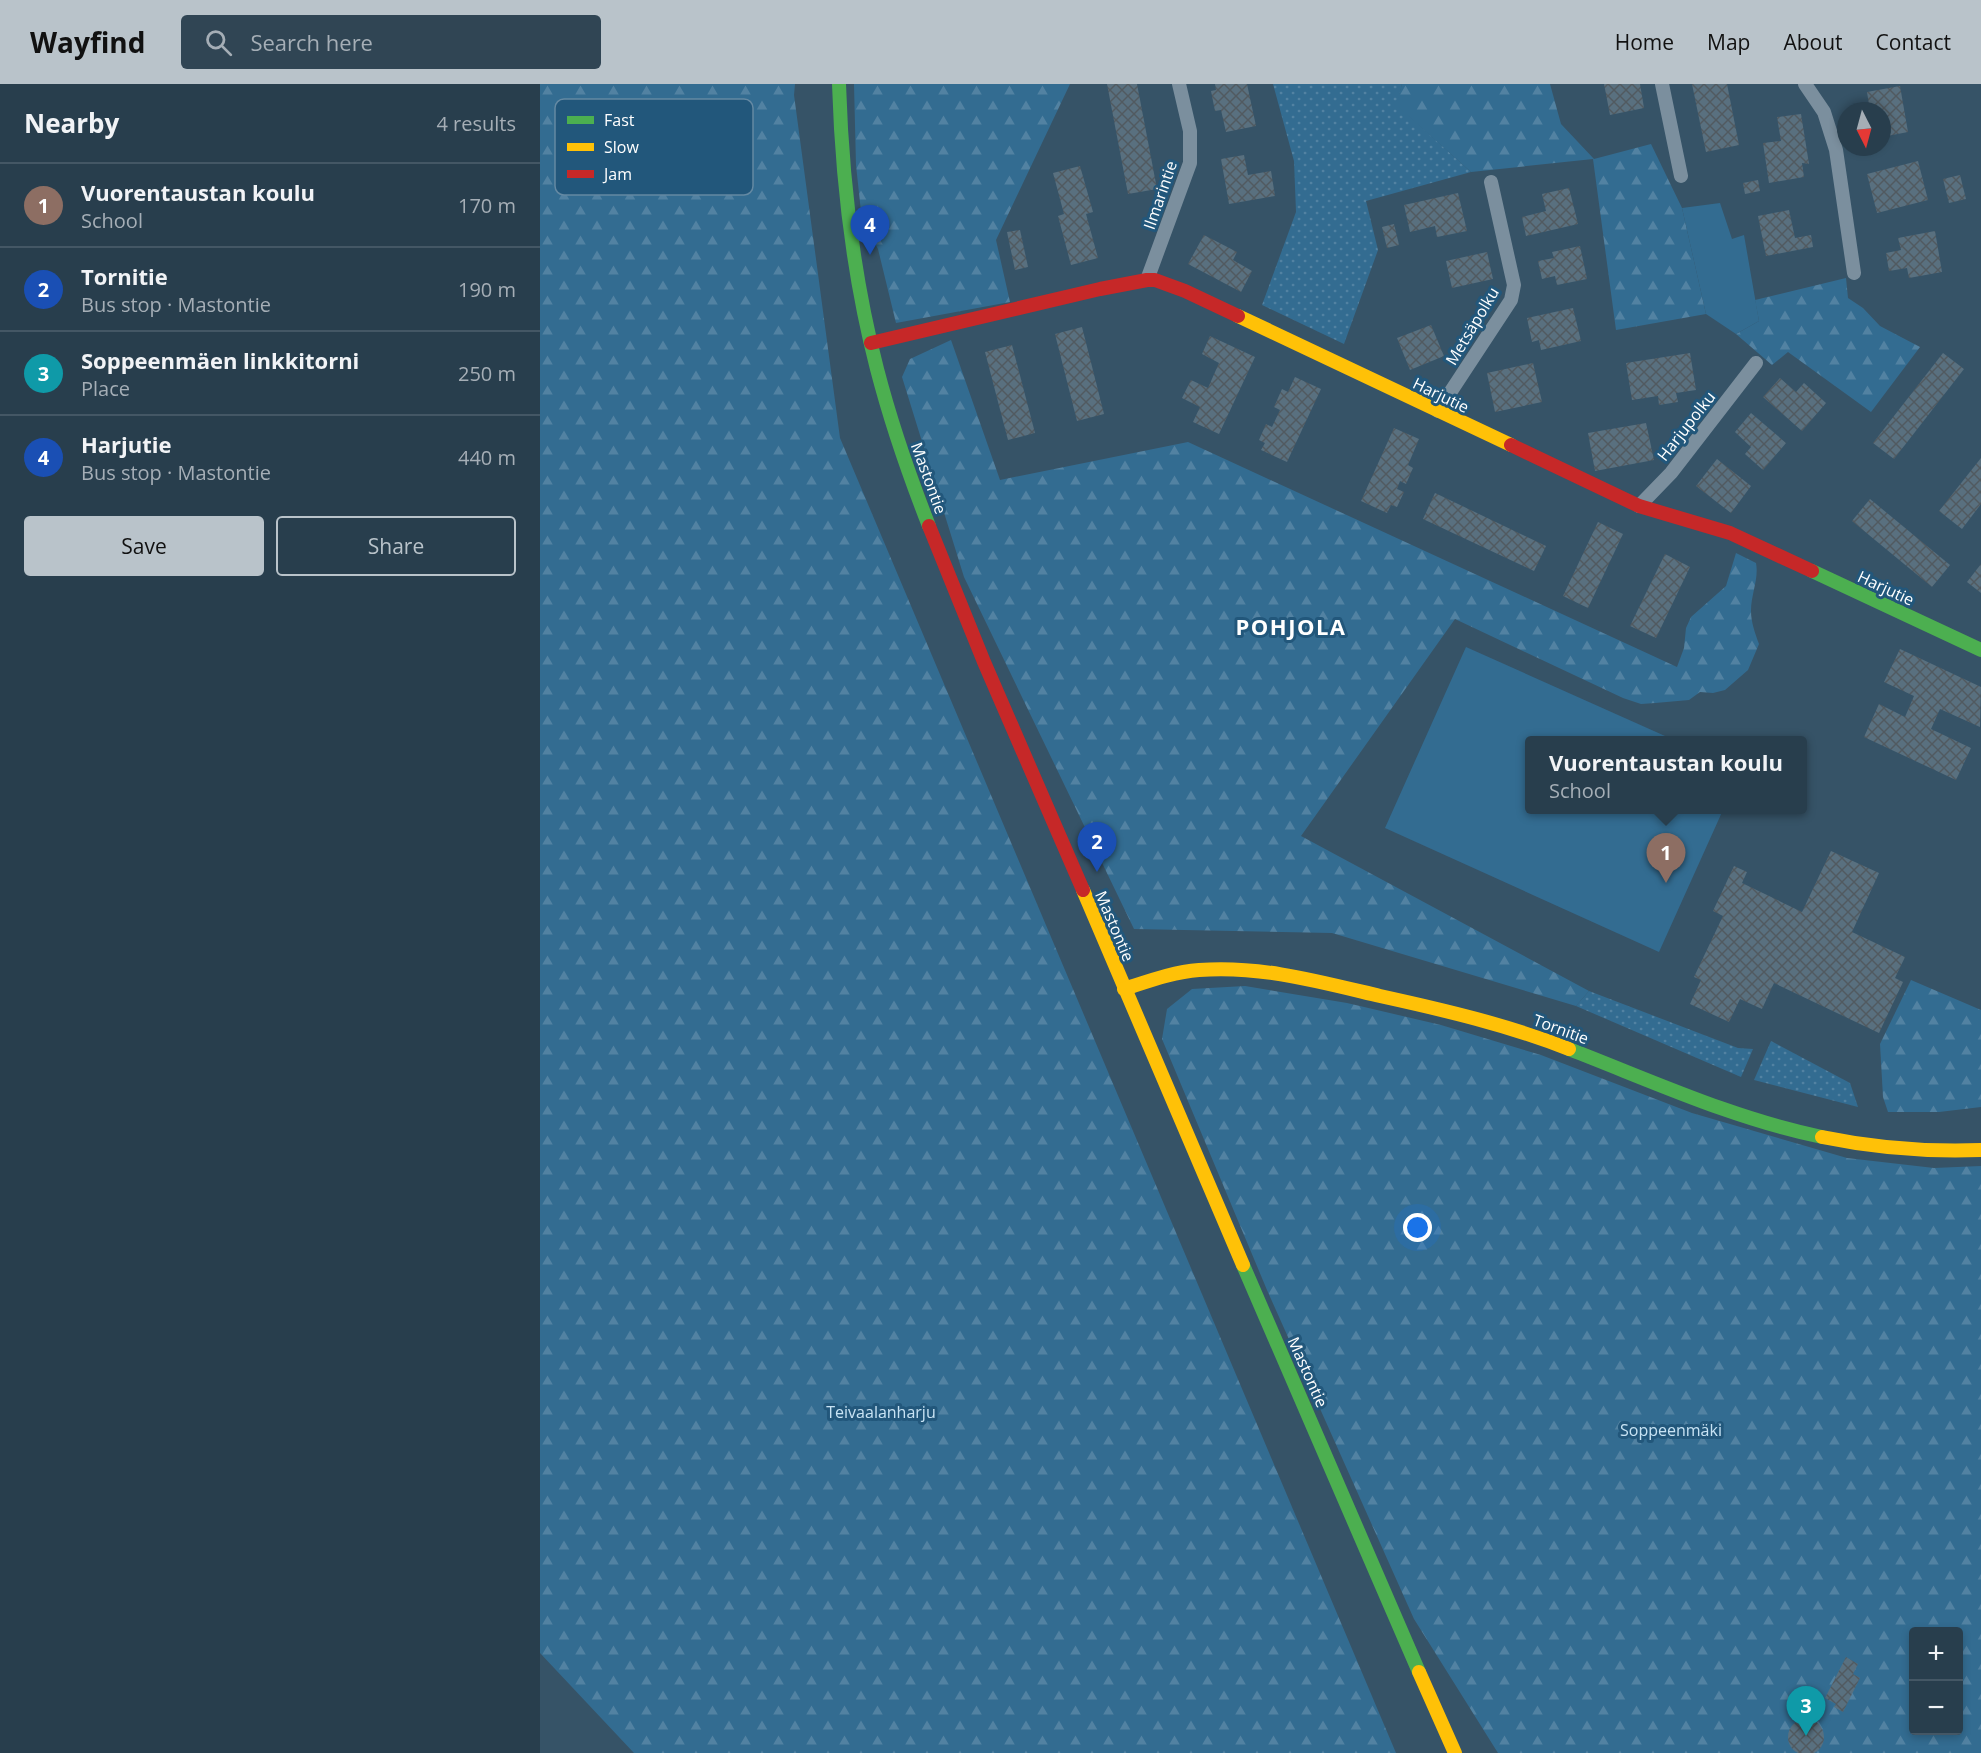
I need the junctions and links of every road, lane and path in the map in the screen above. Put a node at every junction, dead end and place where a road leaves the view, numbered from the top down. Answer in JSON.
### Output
{"nodes":[{"id":1,"x":839,"y":84,"type":"edge"},
{"id":2,"x":1179,"y":84,"type":"edge"},
{"id":3,"x":1662,"y":84,"type":"edge"},
{"id":4,"x":1805,"y":84,"type":"edge"},
{"id":5,"x":1681,"y":176,"type":"dead end"},
{"id":6,"x":1491,"y":182,"type":"dead end"},
{"id":7,"x":1854,"y":273,"type":"dead end"},
{"id":8,"x":1147,"y":280,"type":"junction"},
{"id":9,"x":871,"y":343,"type":"junction"},
{"id":10,"x":1755,"y":363,"type":"dead end"},
{"id":11,"x":1438,"y":411,"type":"junction"},
{"id":12,"x":1639,"y":506,"type":"junction"},
{"id":13,"x":1981,"y":650,"type":"edge"},
{"id":14,"x":1124,"y":989,"type":"junction"},
{"id":15,"x":1981,"y":1150,"type":"edge"},
{"id":16,"x":1455,"y":1753,"type":"edge"}],
"edges":[{"from":1,"to":9,"type":"street","name":"Mastontie"},
{"from":2,"to":8,"type":"street","name":"Ilmarintie"},
{"from":3,"to":5,"type":"street"},
{"from":4,"to":7,"type":"street"},
{"from":6,"to":11,"type":"street","name":"Metsäpolku"},
{"from":8,"to":9,"type":"street","name":"Harjutie"},
{"from":8,"to":11,"type":"street","name":"Harjutie"},
{"from":9,"to":14,"type":"street","name":"Mastontie"},
{"from":10,"to":12,"type":"street","name":"Harjupolku"},
{"from":11,"to":12,"type":"street","name":"Harjutie"},
{"from":12,"to":13,"type":"street","name":"Harjutie"},
{"from":14,"to":15,"type":"street","name":"Tornitie"},
{"from":14,"to":16,"type":"street","name":"Mastontie"}]}
